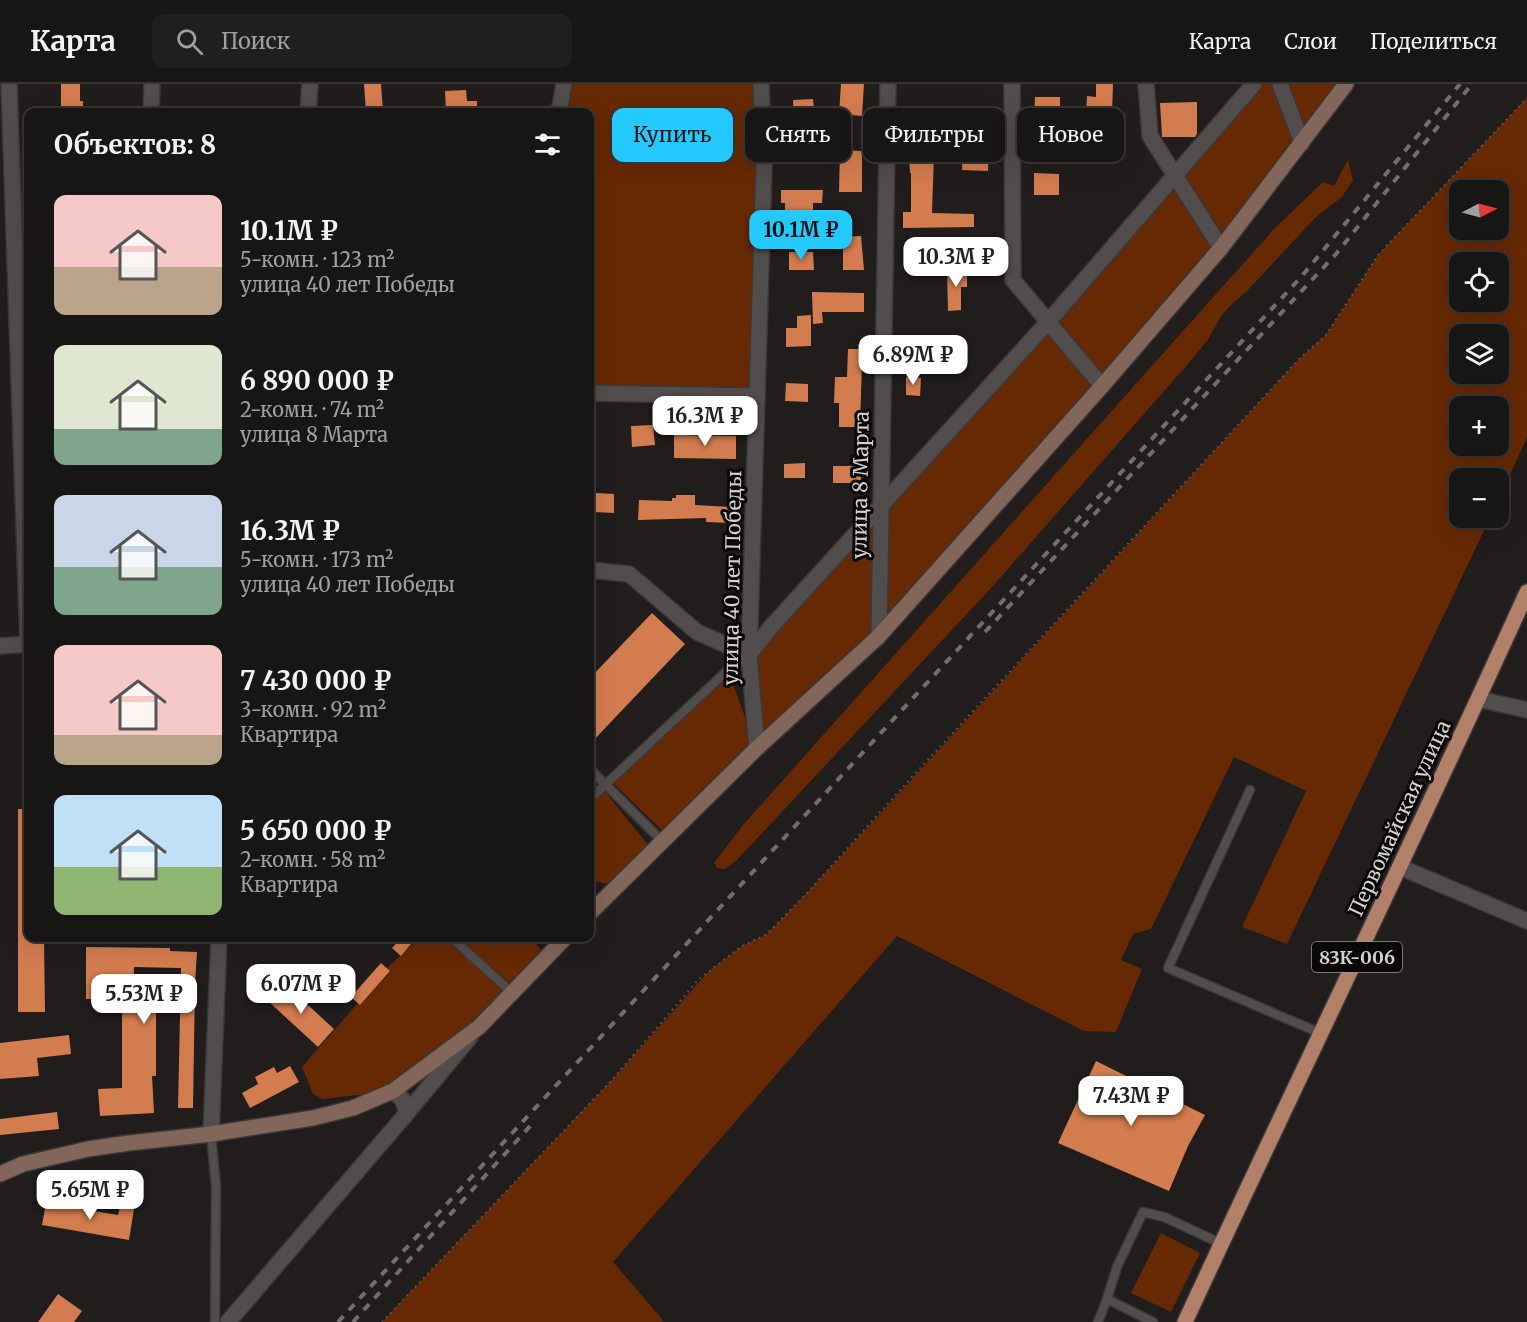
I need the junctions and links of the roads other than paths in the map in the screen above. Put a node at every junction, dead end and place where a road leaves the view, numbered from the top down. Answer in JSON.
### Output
{"nodes":[{"id":1,"x":9,"y":84,"type":"edge"},
{"id":2,"x":152,"y":84,"type":"edge"},
{"id":3,"x":310,"y":84,"type":"edge"},
{"id":4,"x":564,"y":84,"type":"edge"},
{"id":5,"x":761,"y":84,"type":"edge"},
{"id":6,"x":888,"y":84,"type":"edge"},
{"id":7,"x":1012,"y":84,"type":"edge"},
{"id":8,"x":1146,"y":84,"type":"edge"},
{"id":9,"x":1254,"y":84,"type":"edge"},
{"id":10,"x":1280,"y":84,"type":"edge"},
{"id":11,"x":1347,"y":84,"type":"edge"},
{"id":12,"x":152,"y":108,"type":"edge"},
{"id":13,"x":308,"y":108,"type":"edge"},
{"id":14,"x":560,"y":108,"type":"edge"},
{"id":15,"x":1302,"y":143,"type":"junction"},
{"id":16,"x":1176,"y":177,"type":"junction"},
{"id":17,"x":1221,"y":248,"type":"junction"},
{"id":18,"x":1048,"y":322,"type":"junction"},
{"id":19,"x":1102,"y":386,"type":"junction"},
{"id":20,"x":594,"y":393,"type":"edge"},
{"id":21,"x":757,"y":396,"type":"junction"},
{"id":22,"x":881,"y":506,"type":"junction"},
{"id":23,"x":24,"y":526,"type":"edge"},
{"id":24,"x":594,"y":570,"type":"edge"},
{"id":25,"x":1527,"y":592,"type":"edge"},
{"id":26,"x":879,"y":636,"type":"junction"},
{"id":27,"x":24,"y":644,"type":"edge"},
{"id":28,"x":0,"y":646,"type":"edge"},
{"id":29,"x":749,"y":655,"type":"junction"},
{"id":30,"x":1478,"y":699,"type":"junction"},
{"id":31,"x":1527,"y":710,"type":"edge"},
{"id":32,"x":757,"y":748,"type":"junction"},
{"id":33,"x":594,"y":773,"type":"edge"},
{"id":34,"x":605,"y":784,"type":"junction"},
{"id":35,"x":1250,"y":790,"type":"dead end"},
{"id":36,"x":594,"y":795,"type":"edge"},
{"id":37,"x":662,"y":841,"type":"junction"},
{"id":38,"x":1400,"y":867,"type":"junction"},
{"id":39,"x":594,"y":909,"type":"edge"},
{"id":40,"x":1527,"y":921,"type":"edge"},
{"id":41,"x":219,"y":942,"type":"edge"},
{"id":42,"x":456,"y":942,"type":"edge"},
{"id":43,"x":562,"y":942,"type":"edge"},
{"id":44,"x":512,"y":993,"type":"junction"},
{"id":45,"x":479,"y":1027,"type":"junction"},
{"id":46,"x":1320,"y":1033,"type":"junction"},
{"id":47,"x":393,"y":1091,"type":"junction"},
{"id":48,"x":407,"y":1113,"type":"junction"},
{"id":49,"x":211,"y":1134,"type":"junction"},
{"id":50,"x":0,"y":1174,"type":"edge"},
{"id":51,"x":1222,"y":1244,"type":"junction"},
{"id":52,"x":1107,"y":1299,"type":"junction"},
{"id":53,"x":215,"y":1322,"type":"edge"},
{"id":54,"x":228,"y":1322,"type":"edge"},
{"id":55,"x":1098,"y":1322,"type":"edge"},
{"id":56,"x":1153,"y":1322,"type":"edge"},
{"id":57,"x":1185,"y":1322,"type":"edge"}],
"edges":[{"from":1,"to":23,"type":"street"},
{"from":2,"to":12,"type":"street"},
{"from":3,"to":13,"type":"street"},
{"from":4,"to":14,"type":"street"},
{"from":5,"to":21,"type":"street","name":"улица 40 лет Победы"},
{"from":6,"to":22,"type":"street","name":"улица 8 Марта"},
{"from":7,"to":18,"type":"street"},
{"from":8,"to":16,"type":"street"},
{"from":9,"to":16,"type":"street"},
{"from":10,"to":15,"type":"street"},
{"from":11,"to":15,"type":"street"},
{"from":15,"to":17,"type":"street"},
{"from":16,"to":17,"type":"street"},
{"from":16,"to":18,"type":"street"},
{"from":17,"to":19,"type":"street"},
{"from":18,"to":19,"type":"street"},
{"from":18,"to":22,"type":"street"},
{"from":19,"to":26,"type":"street"},
{"from":20,"to":21,"type":"street"},
{"from":21,"to":29,"type":"street","name":"улица 40 лет Победы"},
{"from":22,"to":26,"type":"street","name":"улица 8 Марта"},
{"from":22,"to":29,"type":"street"},
{"from":24,"to":29,"type":"street"},
{"from":25,"to":30,"type":"main road","name":"Первомайская улица","number":"83К-006"},
{"from":26,"to":32,"type":"street"},
{"from":27,"to":28,"type":"street"},
{"from":29,"to":32,"type":"street","name":"улица 40 лет Победы"},
{"from":29,"to":34,"type":"lane"},
{"from":30,"to":31,"type":"street"},
{"from":30,"to":38,"type":"main road","name":"Первомайская улица","number":"83К-006"},
{"from":32,"to":37,"type":"street"},
{"from":33,"to":34,"type":"lane"},
{"from":34,"to":36,"type":"lane"},
{"from":34,"to":37,"type":"lane"},
{"from":35,"to":46,"type":"lane"},
{"from":37,"to":39,"type":"street"},
{"from":38,"to":40,"type":"street"},
{"from":38,"to":46,"type":"main road","name":"Первомайская улица","number":"83К-006"},
{"from":41,"to":49,"type":"street"},
{"from":42,"to":44,"type":"lane"},
{"from":43,"to":44,"type":"street"},
{"from":44,"to":45,"type":"street"},
{"from":45,"to":47,"type":"street"},
{"from":45,"to":48,"type":"street"},
{"from":46,"to":51,"type":"main road","name":"Первомайская улица","number":"83К-006"},
{"from":47,"to":48,"type":"street"},
{"from":47,"to":49,"type":"street"},
{"from":48,"to":54,"type":"street"},
{"from":49,"to":50,"type":"street"},
{"from":49,"to":53,"type":"lane"},
{"from":51,"to":52,"type":"lane"},
{"from":51,"to":57,"type":"main road","name":"Первомайская улица","number":"83К-006"},
{"from":52,"to":55,"type":"lane"},
{"from":52,"to":56,"type":"lane"}]}
